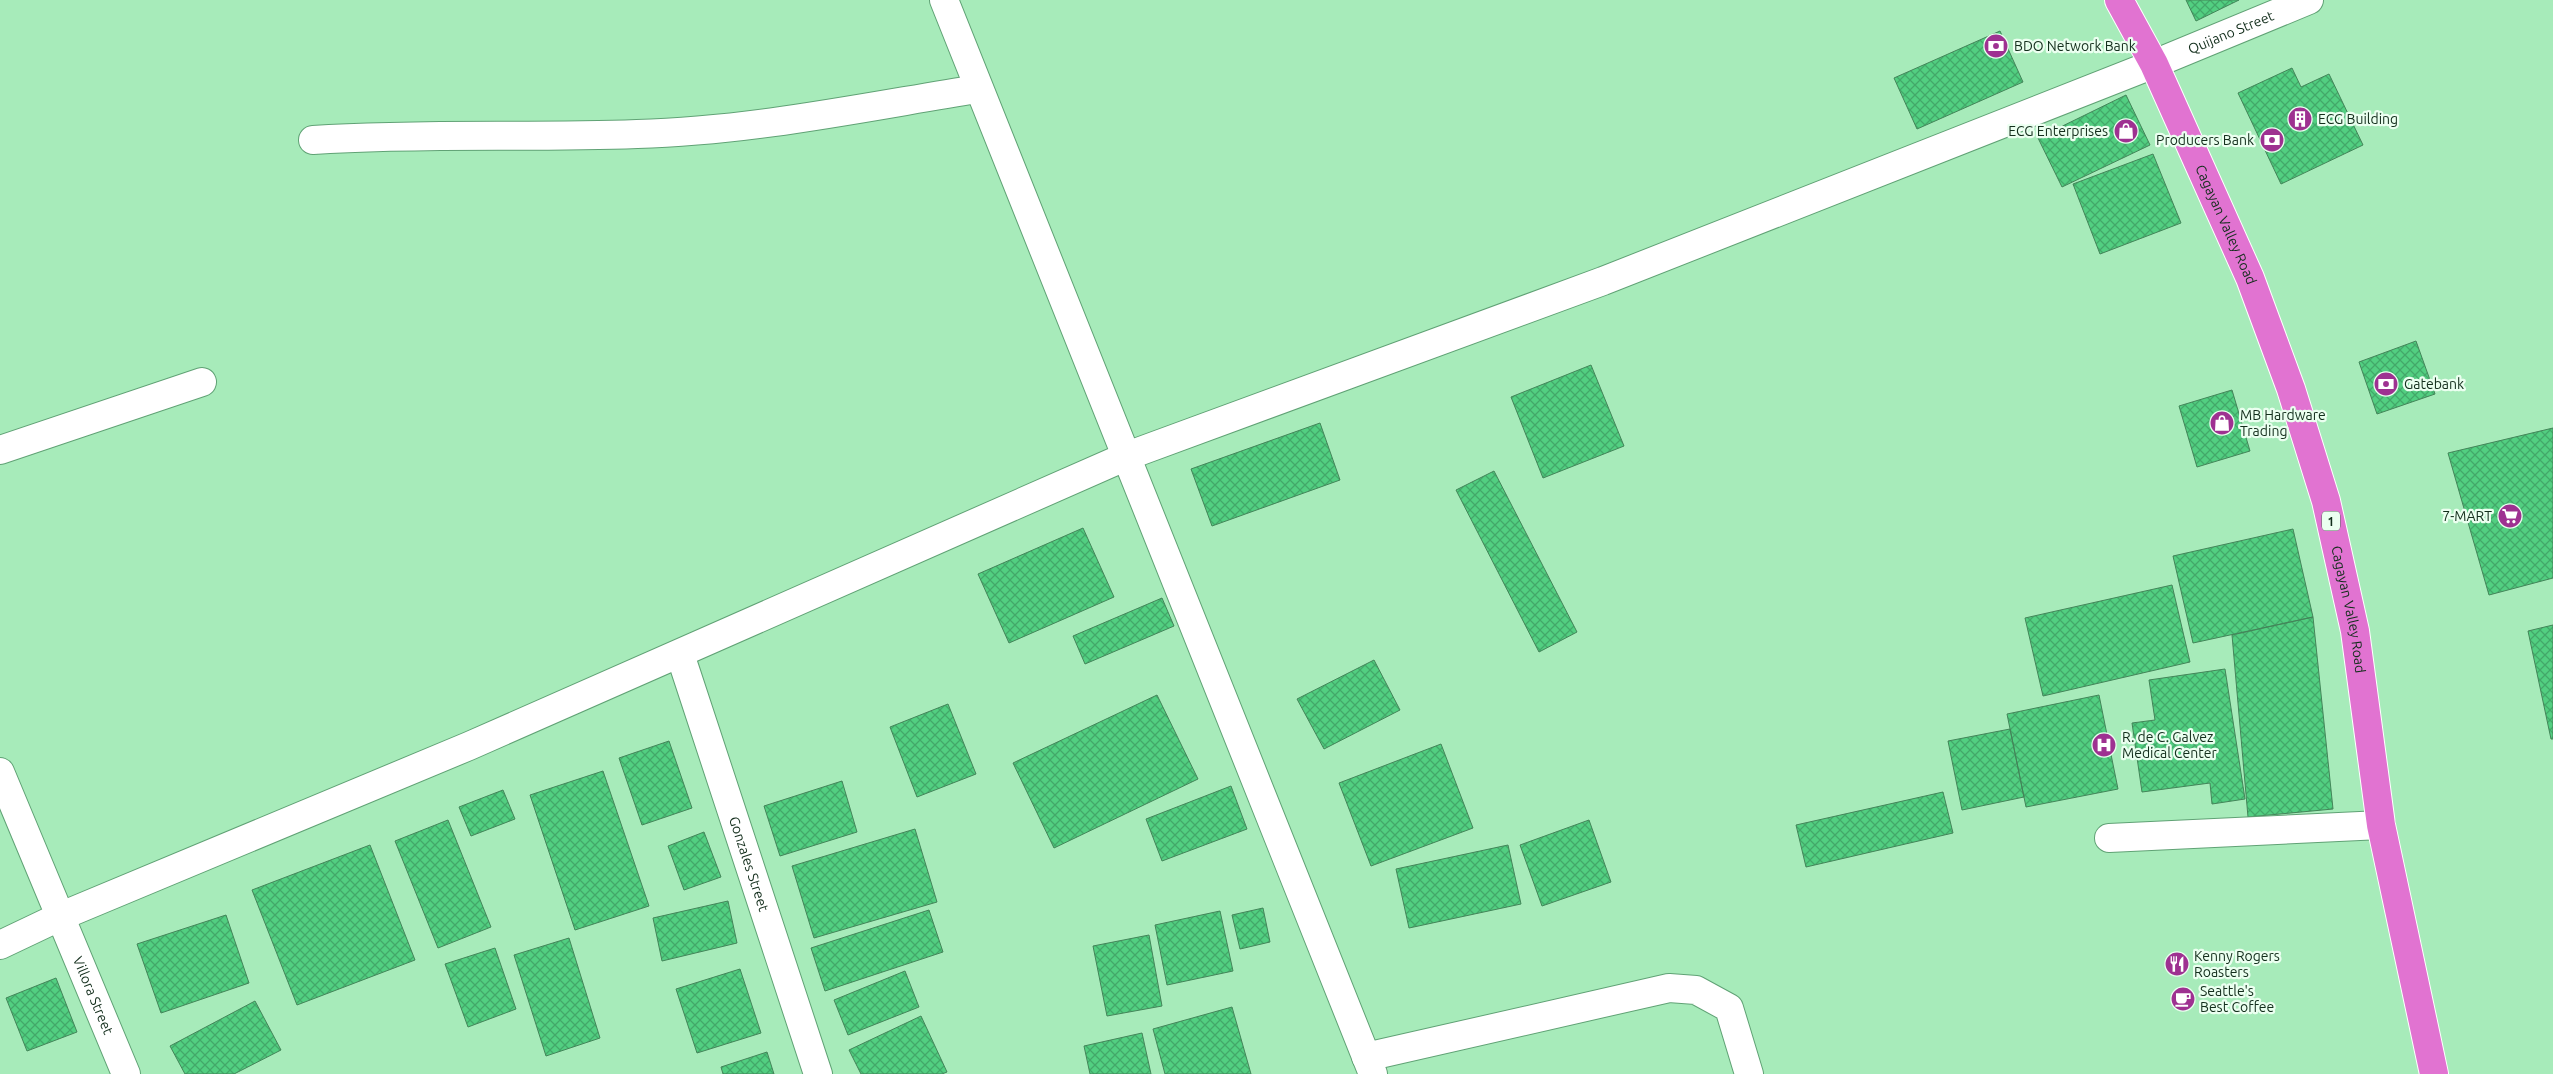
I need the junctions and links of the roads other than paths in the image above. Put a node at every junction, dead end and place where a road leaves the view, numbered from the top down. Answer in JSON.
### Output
{"nodes":[{"id":1,"x":944,"y":0,"type":"edge"},
{"id":2,"x":2119,"y":0,"type":"edge"},
{"id":3,"x":2309,"y":0,"type":"edge"},
{"id":4,"x":2154,"y":64,"type":"junction"},
{"id":5,"x":978,"y":89,"type":"junction"},
{"id":6,"x":313,"y":140,"type":"dead end"},
{"id":7,"x":202,"y":382,"type":"dead end"},
{"id":8,"x":0,"y":450,"type":"edge"},
{"id":9,"x":1127,"y":456,"type":"junction"},
{"id":10,"x":680,"y":654,"type":"junction"},
{"id":11,"x":0,"y":772,"type":"edge"},
{"id":12,"x":2381,"y":825,"type":"junction"},
{"id":13,"x":2110,"y":838,"type":"dead end"},
{"id":14,"x":59,"y":917,"type":"junction"},
{"id":15,"x":0,"y":945,"type":"edge"},
{"id":16,"x":1369,"y":1065,"type":"edge"},
{"id":17,"x":126,"y":1074,"type":"edge"},
{"id":18,"x":818,"y":1074,"type":"edge"},
{"id":19,"x":1749,"y":1074,"type":"edge"},
{"id":20,"x":2434,"y":1074,"type":"edge"}],
"edges":[{"from":1,"to":5,"type":"street"},
{"from":2,"to":4,"type":"highway","name":"Cagayan Valley Road","number":"1"},
{"from":3,"to":4,"type":"street","name":"Quijano Street"},
{"from":4,"to":9,"type":"street","name":"Quijano Street"},
{"from":4,"to":12,"type":"highway","name":"Cagayan Valley Road","number":"1"},
{"from":5,"to":6,"type":"street"},
{"from":5,"to":9,"type":"street"},
{"from":7,"to":8,"type":"street"},
{"from":9,"to":10,"type":"street","name":"Quijano Street"},
{"from":9,"to":16,"type":"street"},
{"from":10,"to":14,"type":"street","name":"Quijano Street"},
{"from":10,"to":18,"type":"street","name":"Gonzales Street"},
{"from":11,"to":14,"type":"street","name":"Villora Street"},
{"from":12,"to":13,"type":"street"},
{"from":12,"to":20,"type":"highway","name":"Cagayan Valley Road","number":"1"},
{"from":14,"to":15,"type":"street","name":"Quijano Street"},
{"from":14,"to":17,"type":"street","name":"Villora Street"},
{"from":16,"to":19,"type":"street"}]}
